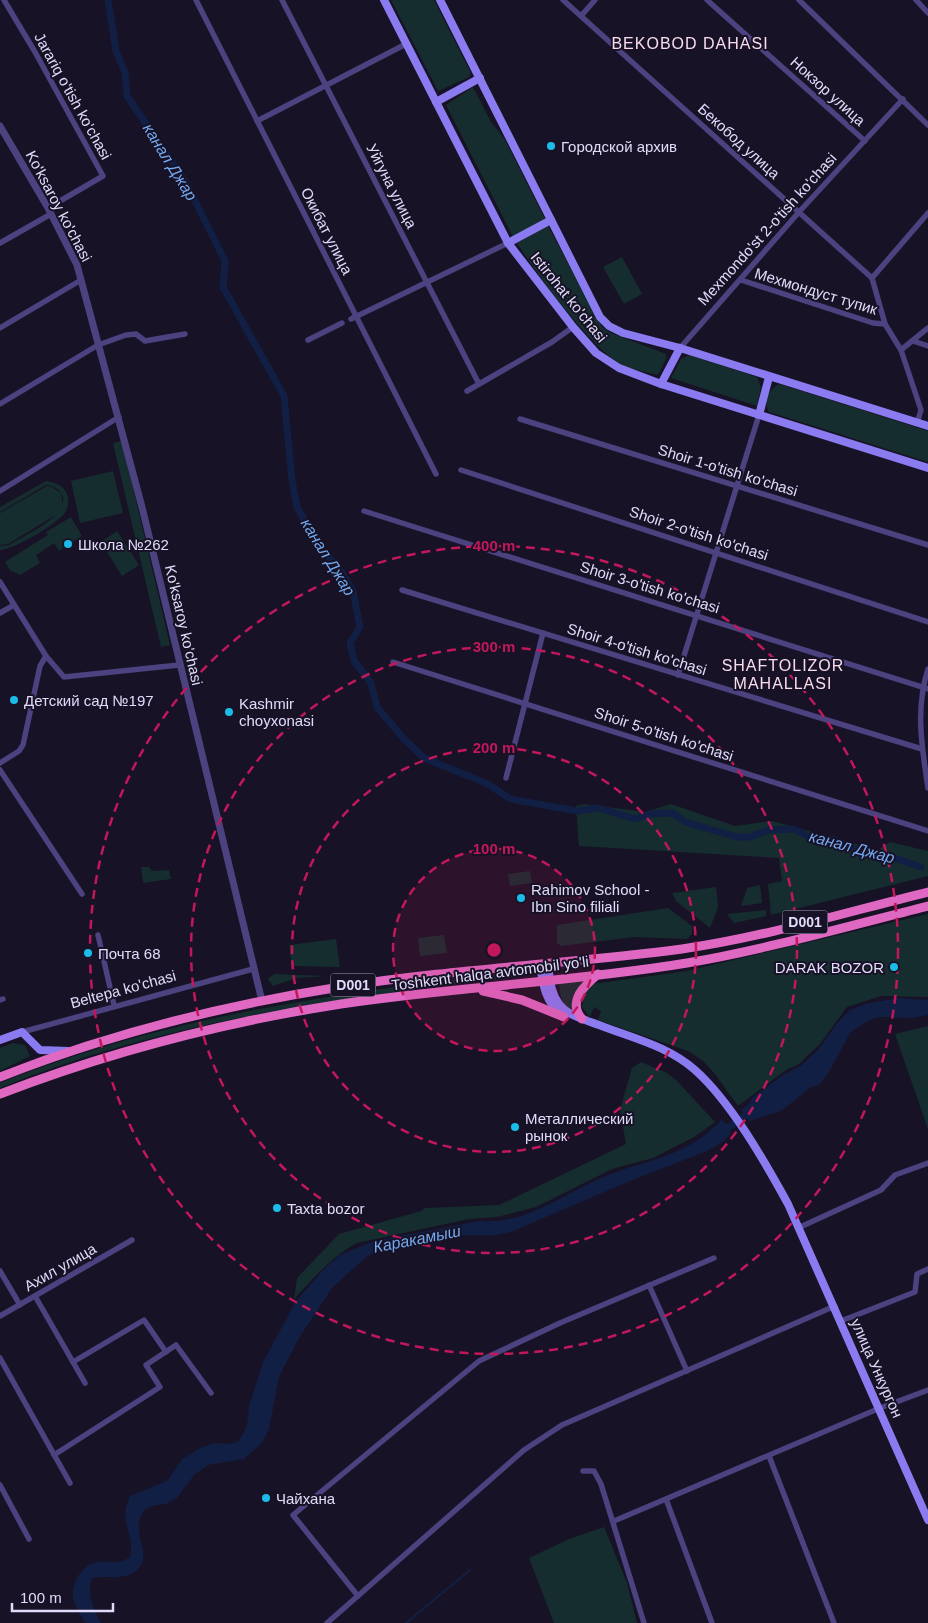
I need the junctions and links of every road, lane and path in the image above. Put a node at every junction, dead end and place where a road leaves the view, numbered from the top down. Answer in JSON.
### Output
{"nodes":[{"id":1,"x":4,"y":0,"type":"edge"},
{"id":2,"x":196,"y":0,"type":"edge"},
{"id":3,"x":282,"y":0,"type":"edge"},
{"id":4,"x":384,"y":0,"type":"edge"},
{"id":5,"x":440,"y":0,"type":"edge"},
{"id":6,"x":564,"y":0,"type":"edge"},
{"id":7,"x":595,"y":0,"type":"edge"},
{"id":8,"x":707,"y":0,"type":"edge"},
{"id":9,"x":799,"y":0,"type":"edge"},
{"id":10,"x":916,"y":0,"type":"edge"},
{"id":11,"x":928,"y":13,"type":"edge"},
{"id":12,"x":581,"y":16,"type":"junction"},
{"id":13,"x":406,"y":44,"type":"junction"},
{"id":14,"x":480,"y":78,"type":"junction"},
{"id":15,"x":326,"y":86,"type":"junction"},
{"id":16,"x":903,"y":99,"type":"junction"},
{"id":17,"x":436,"y":102,"type":"junction"},
{"id":18,"x":257,"y":120,"type":"junction"},
{"id":19,"x":928,"y":125,"type":"edge"},
{"id":20,"x":0,"y":126,"type":"edge"},
{"id":21,"x":865,"y":141,"type":"junction"},
{"id":22,"x":49,"y":211,"type":"junction"},
{"id":23,"x":799,"y":212,"type":"junction"},
{"id":24,"x":928,"y":213,"type":"edge"},
{"id":25,"x":552,"y":220,"type":"junction"},
{"id":26,"x":0,"y":243,"type":"edge"},
{"id":27,"x":508,"y":243,"type":"junction"},
{"id":28,"x":872,"y":278,"type":"junction"},
{"id":29,"x":81,"y":280,"type":"junction"},
{"id":30,"x":741,"y":280,"type":"junction"},
{"id":31,"x":427,"y":282,"type":"junction"},
{"id":32,"x":353,"y":318,"type":"junction"},
{"id":33,"x":342,"y":323,"type":"dead end"},
{"id":34,"x":885,"y":324,"type":"junction"},
{"id":35,"x":573,"y":327,"type":"junction"},
{"id":36,"x":0,"y":328,"type":"edge"},
{"id":37,"x":928,"y":328,"type":"edge"},
{"id":38,"x":184,"y":334,"type":"dead end"},
{"id":39,"x":308,"y":340,"type":"dead end"},
{"id":40,"x":913,"y":341,"type":"junction"},
{"id":41,"x":98,"y":345,"type":"junction"},
{"id":42,"x":928,"y":346,"type":"edge"},
{"id":43,"x":680,"y":348,"type":"junction"},
{"id":44,"x":901,"y":350,"type":"junction"},
{"id":45,"x":769,"y":377,"type":"junction"},
{"id":46,"x":479,"y":384,"type":"junction"},
{"id":47,"x":661,"y":384,"type":"junction"},
{"id":48,"x":467,"y":391,"type":"dead end"},
{"id":49,"x":0,"y":404,"type":"edge"},
{"id":50,"x":759,"y":415,"type":"junction"},
{"id":51,"x":119,"y":417,"type":"junction"},
{"id":52,"x":520,"y":419,"type":"dead end"},
{"id":53,"x":917,"y":423,"type":"junction"},
{"id":54,"x":928,"y":426,"type":"edge"},
{"id":55,"x":928,"y":468,"type":"edge"},
{"id":56,"x":461,"y":470,"type":"dead end"},
{"id":57,"x":436,"y":474,"type":"dead end"},
{"id":58,"x":738,"y":486,"type":"junction"},
{"id":59,"x":0,"y":491,"type":"edge"},
{"id":60,"x":364,"y":511,"type":"dead end"},
{"id":61,"x":928,"y":545,"type":"edge"},
{"id":62,"x":717,"y":552,"type":"junction"},
{"id":63,"x":0,"y":582,"type":"edge"},
{"id":64,"x":402,"y":590,"type":"dead end"},
{"id":65,"x":14,"y":605,"type":"junction"},
{"id":66,"x":0,"y":613,"type":"edge"},
{"id":67,"x":697,"y":615,"type":"junction"},
{"id":68,"x":928,"y":622,"type":"edge"},
{"id":69,"x":543,"y":633,"type":"junction"},
{"id":70,"x":46,"y":656,"type":"junction"},
{"id":71,"x":393,"y":662,"type":"dead end"},
{"id":72,"x":180,"y":665,"type":"junction"},
{"id":73,"x":928,"y":669,"type":"edge"},
{"id":74,"x":678,"y":674,"type":"junction"},
{"id":75,"x":925,"y":688,"type":"edge"},
{"id":76,"x":526,"y":703,"type":"junction"},
{"id":77,"x":922,"y":749,"type":"junction"},
{"id":78,"x":0,"y":763,"type":"edge"},
{"id":79,"x":0,"y":770,"type":"edge"},
{"id":80,"x":506,"y":778,"type":"dead end"},
{"id":81,"x":928,"y":788,"type":"edge"},
{"id":82,"x":928,"y":832,"type":"edge"},
{"id":83,"x":928,"y":892,"type":"edge"},
{"id":84,"x":82,"y":894,"type":"dead end"},
{"id":85,"x":928,"y":906,"type":"edge"},
{"id":86,"x":98,"y":935,"type":"dead end"},
{"id":87,"x":682,"y":948,"type":"junction"},
{"id":88,"x":544,"y":964,"type":"junction"},
{"id":89,"x":685,"y":964,"type":"junction"},
{"id":90,"x":254,"y":969,"type":"junction"},
{"id":91,"x":598,"y":974,"type":"junction"},
{"id":92,"x":546,"y":980,"type":"junction"},
{"id":93,"x":473,"y":989,"type":"junction"},
{"id":94,"x":262,"y":1001,"type":"junction"},
{"id":95,"x":114,"y":1005,"type":"junction"},
{"id":96,"x":564,"y":1017,"type":"junction"},
{"id":97,"x":582,"y":1019,"type":"junction"},
{"id":98,"x":22,"y":1032,"type":"junction"},
{"id":99,"x":0,"y":1040,"type":"edge"},
{"id":100,"x":40,"y":1050,"type":"junction"},
{"id":101,"x":71,"y":1051,"type":"junction"},
{"id":102,"x":32,"y":1065,"type":"junction"},
{"id":103,"x":0,"y":1077,"type":"edge"},
{"id":104,"x":0,"y":1094,"type":"edge"},
{"id":105,"x":724,"y":1106,"type":"junction"},
{"id":106,"x":928,"y":1163,"type":"edge"},
{"id":107,"x":798,"y":1228,"type":"junction"},
{"id":108,"x":132,"y":1240,"type":"dead end"},
{"id":109,"x":714,"y":1258,"type":"dead end"},
{"id":110,"x":928,"y":1270,"type":"edge"},
{"id":111,"x":0,"y":1271,"type":"edge"},
{"id":112,"x":650,"y":1285,"type":"junction"},
{"id":113,"x":35,"y":1296,"type":"junction"},
{"id":114,"x":20,"y":1305,"type":"junction"},
{"id":115,"x":835,"y":1306,"type":"junction"},
{"id":116,"x":0,"y":1316,"type":"edge"},
{"id":117,"x":841,"y":1321,"type":"junction"},
{"id":118,"x":166,"y":1352,"type":"junction"},
{"id":119,"x":0,"y":1358,"type":"edge"},
{"id":120,"x":73,"y":1362,"type":"junction"},
{"id":121,"x":687,"y":1371,"type":"junction"},
{"id":122,"x":85,"y":1384,"type":"dead end"},
{"id":123,"x":928,"y":1390,"type":"edge"},
{"id":124,"x":210,"y":1393,"type":"dead end"},
{"id":125,"x":880,"y":1408,"type":"junction"},
{"id":126,"x":54,"y":1455,"type":"junction"},
{"id":127,"x":769,"y":1456,"type":"junction"},
{"id":128,"x":584,"y":1471,"type":"dead end"},
{"id":129,"x":70,"y":1483,"type":"dead end"},
{"id":130,"x":0,"y":1485,"type":"edge"},
{"id":131,"x":666,"y":1499,"type":"junction"},
{"id":132,"x":928,"y":1520,"type":"edge"},
{"id":133,"x":614,"y":1521,"type":"junction"},
{"id":134,"x":29,"y":1539,"type":"dead end"},
{"id":135,"x":358,"y":1596,"type":"junction"},
{"id":136,"x":327,"y":1623,"type":"edge"},
{"id":137,"x":644,"y":1623,"type":"edge"},
{"id":138,"x":712,"y":1623,"type":"edge"},
{"id":139,"x":834,"y":1623,"type":"edge"}],
"edges":[{"from":1,"to":22,"type":"street","name":"Jarariq o'tish ko'chasi"},
{"from":2,"to":18,"type":"street","name":"Окибат улица"},
{"from":3,"to":15,"type":"street","name":"Уйгуна улица"},
{"from":4,"to":13,"type":"main road","name":"Istirohat ko'chasi"},
{"from":5,"to":14,"type":"main road","name":"Istirohat ko'chasi"},
{"from":6,"to":12,"type":"street","name":"Бекобод улица"},
{"from":7,"to":12,"type":"street"},
{"from":8,"to":21,"type":"street","name":"Нокзор улица"},
{"from":9,"to":16,"type":"street"},
{"from":10,"to":11,"type":"street"},
{"from":12,"to":23,"type":"street","name":"Бекобод улица"},
{"from":13,"to":15,"type":"street"},
{"from":13,"to":17,"type":"main road","name":"Istirohat ko'chasi"},
{"from":14,"to":17,"type":"main road"},
{"from":14,"to":25,"type":"main road","name":"Istirohat ko'chasi"},
{"from":15,"to":18,"type":"street"},
{"from":15,"to":31,"type":"street","name":"Уйгуна улица"},
{"from":16,"to":19,"type":"street"},
{"from":16,"to":21,"type":"street","name":"Mexmondo'st 2-o'tish ko'chasi"},
{"from":17,"to":27,"type":"main road","name":"Istirohat ko'chasi"},
{"from":18,"to":32,"type":"street","name":"Окибат улица"},
{"from":20,"to":22,"type":"street","name":"Ko'ksaroy ko'chasi"},
{"from":21,"to":23,"type":"street","name":"Mexmondo'st 2-o'tish ko'chasi"},
{"from":22,"to":26,"type":"street"},
{"from":22,"to":29,"type":"street","name":"Ko'ksaroy ko'chasi"},
{"from":23,"to":28,"type":"street","name":"Бекобод улица"},
{"from":23,"to":30,"type":"street","name":"Mexmondo'st 2-o'tish ko'chasi"},
{"from":24,"to":28,"type":"street"},
{"from":25,"to":27,"type":"main road"},
{"from":25,"to":43,"type":"main road","name":"Istirohat ko'chasi"},
{"from":27,"to":31,"type":"street"},
{"from":27,"to":35,"type":"main road","name":"Istirohat ko'chasi"},
{"from":28,"to":34,"type":"street"},
{"from":29,"to":36,"type":"street"},
{"from":29,"to":41,"type":"street","name":"Ko'ksaroy ko'chasi"},
{"from":30,"to":34,"type":"street","name":"Мехмондуст тупик"},
{"from":30,"to":43,"type":"street","name":"Mexmondo'st 2-o'tish ko'chasi"},
{"from":31,"to":32,"type":"street"},
{"from":31,"to":46,"type":"street","name":"Уйгуна улица"},
{"from":32,"to":57,"type":"street","name":"Окибат улица"},
{"from":33,"to":39,"type":"street"},
{"from":34,"to":44,"type":"street"},
{"from":35,"to":46,"type":"street"},
{"from":35,"to":47,"type":"main road","name":"Istirohat ko'chasi"},
{"from":37,"to":40,"type":"street"},
{"from":38,"to":41,"type":"street"},
{"from":40,"to":42,"type":"street"},
{"from":40,"to":44,"type":"street"},
{"from":41,"to":49,"type":"street"},
{"from":41,"to":51,"type":"street","name":"Ko'ksaroy ko'chasi"},
{"from":43,"to":45,"type":"main road","name":"Istirohat ko'chasi"},
{"from":43,"to":47,"type":"main road","name":"Mexmondo'st 2-o'tish ko'chasi"},
{"from":44,"to":53,"type":"street"},
{"from":45,"to":50,"type":"main road"},
{"from":45,"to":53,"type":"main road","name":"Istirohat ko'chasi"},
{"from":46,"to":48,"type":"street"},
{"from":47,"to":50,"type":"main road","name":"Istirohat ko'chasi"},
{"from":50,"to":55,"type":"main road","name":"Istirohat ko'chasi"},
{"from":50,"to":58,"type":"street"},
{"from":51,"to":59,"type":"street"},
{"from":51,"to":72,"type":"street","name":"Ko'ksaroy ko'chasi"},
{"from":52,"to":58,"type":"street","name":"Shoir 1-o'tish ko'chasi"},
{"from":53,"to":54,"type":"main road","name":"Istirohat ko'chasi"},
{"from":56,"to":62,"type":"street","name":"Shoir 2-o'tish ko'chasi"},
{"from":58,"to":61,"type":"street","name":"Shoir 1-o'tish ko'chasi"},
{"from":58,"to":62,"type":"street"},
{"from":60,"to":67,"type":"street","name":"Shoir 3-o'tish ko'chasi"},
{"from":62,"to":67,"type":"street"},
{"from":62,"to":68,"type":"street","name":"Shoir 2-o'tish ko'chasi"},
{"from":63,"to":65,"type":"street"},
{"from":64,"to":69,"type":"street","name":"Shoir 4-o'tish ko'chasi"},
{"from":65,"to":66,"type":"street"},
{"from":65,"to":70,"type":"street"},
{"from":67,"to":74,"type":"street"},
{"from":67,"to":75,"type":"street","name":"Shoir 3-o'tish ko'chasi"},
{"from":69,"to":74,"type":"street","name":"Shoir 4-o'tish ko'chasi"},
{"from":69,"to":76,"type":"street"},
{"from":70,"to":72,"type":"street"},
{"from":70,"to":78,"type":"street"},
{"from":71,"to":76,"type":"street","name":"Shoir 5-o'tish ko'chasi"},
{"from":72,"to":90,"type":"street","name":"Ko'ksaroy ko'chasi"},
{"from":73,"to":75,"type":"street"},
{"from":74,"to":77,"type":"street","name":"Shoir 4-o'tish ko'chasi"},
{"from":75,"to":77,"type":"street"},
{"from":76,"to":80,"type":"street"},
{"from":76,"to":82,"type":"street","name":"Shoir 5-o'tish ko'chasi"},
{"from":77,"to":81,"type":"street"},
{"from":79,"to":84,"type":"street"},
{"from":83,"to":87,"type":"highway","name":"Toshkent halqa avtomobil yo'li","number":"D001"},
{"from":85,"to":89,"type":"highway","name":"Toshkent halqa avtomobil yo'li","number":"D001"},
{"from":86,"to":95,"type":"street"},
{"from":87,"to":88,"type":"highway","name":"Toshkent halqa avtomobil yo'li","number":"D001"},
{"from":87,"to":89,"type":"highway"},
{"from":88,"to":92,"type":"main road"},
{"from":88,"to":94,"type":"highway","name":"Toshkent halqa avtomobil yo'li","number":"D001"},
{"from":89,"to":91,"type":"highway","name":"Toshkent halqa avtomobil yo'li","number":"D001"},
{"from":90,"to":94,"type":"street","name":"Ko'ksaroy ko'chasi"},
{"from":90,"to":95,"type":"street","name":"Beltepa ko'chasi"},
{"from":91,"to":92,"type":"highway","name":"Toshkent halqa avtomobil yo'li","number":"D001"},
{"from":91,"to":97,"type":"highway"},
{"from":92,"to":93,"type":"highway","name":"Toshkent halqa avtomobil yo'li","number":"D001"},
{"from":92,"to":96,"type":"main road"},
{"from":92,"to":97,"type":"main road"},
{"from":93,"to":96,"type":"highway"},
{"from":93,"to":104,"type":"highway","name":"Toshkent halqa avtomobil yo'li","number":"D001"},
{"from":94,"to":101,"type":"highway","name":"Toshkent halqa avtomobil yo'li","number":"D001"},
{"from":95,"to":98,"type":"street","name":"Beltepa ko'chasi"},
{"from":96,"to":105,"type":"main road"},
{"from":97,"to":105,"type":"main road"},
{"from":98,"to":99,"type":"main road","name":"Beltepa ko'chasi"},
{"from":98,"to":100,"type":"main road"},
{"from":100,"to":101,"type":"main road"},
{"from":100,"to":102,"type":"main road"},
{"from":101,"to":102,"type":"highway","name":"Toshkent halqa avtomobil yo'li","number":"D001"},
{"from":102,"to":103,"type":"highway","name":"Toshkent halqa avtomobil yo'li","number":"D001"},
{"from":105,"to":107,"type":"main road","name":"улица Ункургон"},
{"from":106,"to":107,"type":"street"},
{"from":107,"to":115,"type":"main road","name":"улица Ункургон"},
{"from":108,"to":113,"type":"street","name":"Ахил улица"},
{"from":109,"to":112,"type":"street"},
{"from":110,"to":117,"type":"street"},
{"from":111,"to":114,"type":"street"},
{"from":112,"to":121,"type":"street"},
{"from":112,"to":135,"type":"street"},
{"from":113,"to":114,"type":"street","name":"Ахил улица"},
{"from":113,"to":120,"type":"street"},
{"from":114,"to":116,"type":"street","name":"Ахил улица"},
{"from":115,"to":117,"type":"main road","name":"улица Ункургон"},
{"from":115,"to":121,"type":"street"},
{"from":117,"to":125,"type":"main road","name":"улица Ункургон"},
{"from":118,"to":120,"type":"street"},
{"from":118,"to":124,"type":"street"},
{"from":118,"to":126,"type":"street"},
{"from":119,"to":126,"type":"street"},
{"from":120,"to":122,"type":"street"},
{"from":121,"to":135,"type":"street"},
{"from":123,"to":125,"type":"street"},
{"from":125,"to":127,"type":"street"},
{"from":125,"to":132,"type":"main road","name":"улица Ункургон"},
{"from":126,"to":129,"type":"street"},
{"from":127,"to":131,"type":"street"},
{"from":127,"to":139,"type":"street"},
{"from":128,"to":133,"type":"street"},
{"from":130,"to":134,"type":"street"},
{"from":131,"to":133,"type":"street"},
{"from":131,"to":138,"type":"street"},
{"from":133,"to":137,"type":"street"},
{"from":135,"to":136,"type":"street"}]}
